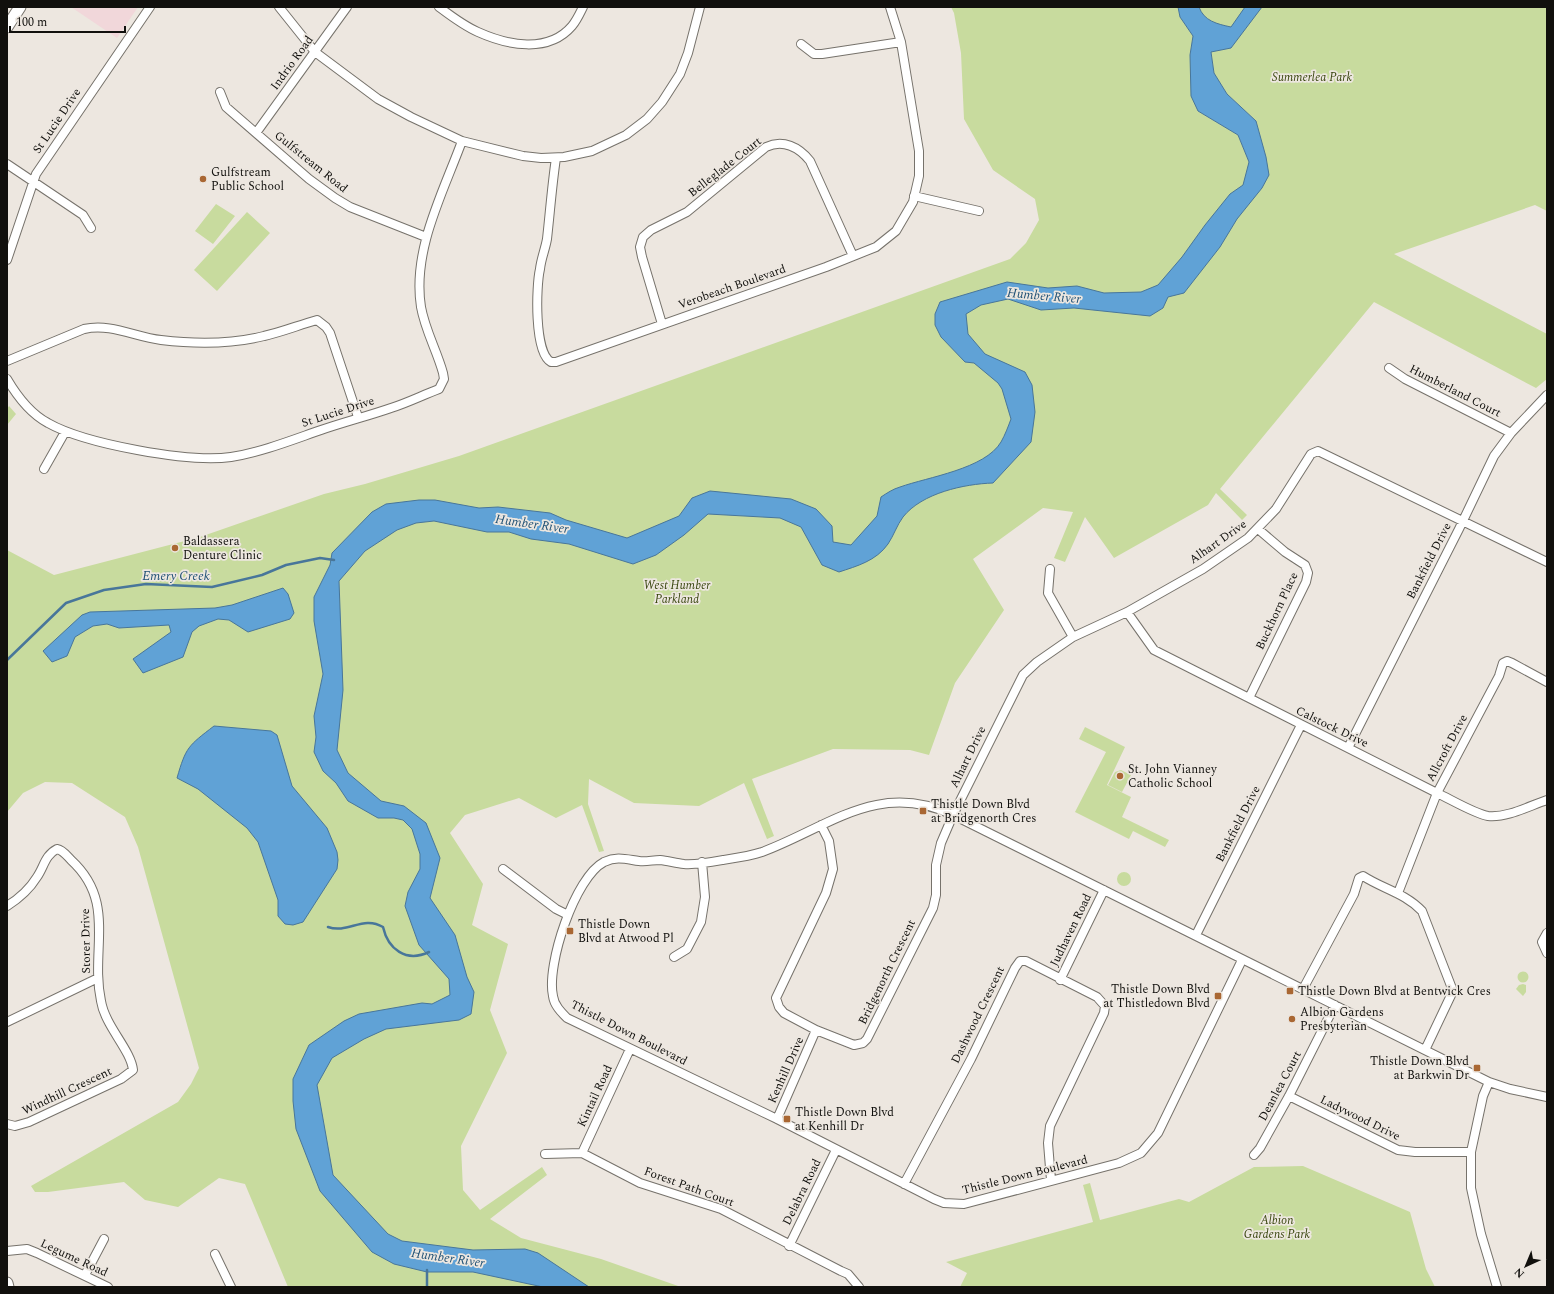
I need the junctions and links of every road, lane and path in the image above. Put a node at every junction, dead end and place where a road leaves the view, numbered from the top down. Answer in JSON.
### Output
{"nodes":[{"id":1,"x":20,"y":7,"type":"edge"},
{"id":2,"x":150,"y":7,"type":"edge"},
{"id":3,"x":279,"y":7,"type":"edge"},
{"id":4,"x":347,"y":7,"type":"edge"},
{"id":5,"x":439,"y":7,"type":"edge"},
{"id":6,"x":583,"y":7,"type":"edge"},
{"id":7,"x":700,"y":7,"type":"edge"},
{"id":8,"x":890,"y":7,"type":"edge"},
{"id":9,"x":7,"y":27,"type":"edge"},
{"id":10,"x":901,"y":42,"type":"junction"},
{"id":11,"x":802,"y":44,"type":"dead end"},
{"id":12,"x":315,"y":52,"type":"junction"},
{"id":13,"x":220,"y":92,"type":"dead end"},
{"id":14,"x":256,"y":133,"type":"junction"},
{"id":15,"x":462,"y":141,"type":"junction"},
{"id":16,"x":556,"y":158,"type":"junction"},
{"id":17,"x":7,"y":164,"type":"edge"},
{"id":18,"x":32,"y":182,"type":"junction"},
{"id":19,"x":914,"y":196,"type":"junction"},
{"id":20,"x":979,"y":211,"type":"dead end"},
{"id":21,"x":91,"y":228,"type":"dead end"},
{"id":22,"x":426,"y":237,"type":"junction"},
{"id":23,"x":853,"y":256,"type":"junction"},
{"id":24,"x":7,"y":260,"type":"edge"},
{"id":25,"x":662,"y":324,"type":"junction"},
{"id":26,"x":7,"y":361,"type":"edge"},
{"id":27,"x":1390,"y":368,"type":"dead end"},
{"id":28,"x":7,"y":379,"type":"edge"},
{"id":29,"x":1547,"y":395,"type":"edge"},
{"id":30,"x":358,"y":417,"type":"junction"},
{"id":31,"x":65,"y":432,"type":"junction"},
{"id":32,"x":1511,"y":433,"type":"junction"},
{"id":33,"x":44,"y":469,"type":"dead end"},
{"id":34,"x":1463,"y":521,"type":"junction"},
{"id":35,"x":1258,"y":529,"type":"junction"},
{"id":36,"x":1547,"y":562,"type":"edge"},
{"id":37,"x":1050,"y":569,"type":"dead end"},
{"id":38,"x":1127,"y":612,"type":"junction"},
{"id":39,"x":1073,"y":637,"type":"junction"},
{"id":40,"x":1547,"y":682,"type":"edge"},
{"id":41,"x":1249,"y":698,"type":"junction"},
{"id":42,"x":1301,"y":725,"type":"junction"},
{"id":43,"x":1348,"y":748,"type":"junction"},
{"id":44,"x":1437,"y":793,"type":"junction"},
{"id":45,"x":1547,"y":800,"type":"edge"},
{"id":46,"x":953,"y":815,"type":"junction"},
{"id":47,"x":821,"y":825,"type":"junction"},
{"id":48,"x":702,"y":862,"type":"junction"},
{"id":49,"x":503,"y":870,"type":"dead end"},
{"id":50,"x":1104,"y":890,"type":"junction"},
{"id":51,"x":1398,"y":893,"type":"junction"},
{"id":52,"x":7,"y":906,"type":"edge"},
{"id":53,"x":568,"y":915,"type":"junction"},
{"id":54,"x":1547,"y":933,"type":"edge"},
{"id":55,"x":1196,"y":935,"type":"junction"},
{"id":56,"x":1547,"y":953,"type":"edge"},
{"id":57,"x":674,"y":957,"type":"dead end"},
{"id":58,"x":1242,"y":960,"type":"junction"},
{"id":59,"x":98,"y":978,"type":"junction"},
{"id":60,"x":1060,"y":980,"type":"junction"},
{"id":61,"x":1303,"y":989,"type":"junction"},
{"id":62,"x":1334,"y":1005,"type":"junction"},
{"id":63,"x":7,"y":1022,"type":"edge"},
{"id":64,"x":816,"y":1030,"type":"junction"},
{"id":65,"x":630,"y":1049,"type":"junction"},
{"id":66,"x":1425,"y":1050,"type":"junction"},
{"id":67,"x":133,"y":1070,"type":"joint"},
{"id":68,"x":1489,"y":1082,"type":"junction"},
{"id":69,"x":1290,"y":1096,"type":"junction"},
{"id":70,"x":1547,"y":1096,"type":"edge"},
{"id":71,"x":777,"y":1119,"type":"junction"},
{"id":72,"x":7,"y":1124,"type":"edge"},
{"id":73,"x":836,"y":1150,"type":"junction"},
{"id":74,"x":1471,"y":1152,"type":"junction"},
{"id":75,"x":582,"y":1153,"type":"junction"},
{"id":76,"x":545,"y":1154,"type":"dead end"},
{"id":77,"x":1254,"y":1155,"type":"dead end"},
{"id":78,"x":1051,"y":1180,"type":"junction"},
{"id":79,"x":904,"y":1184,"type":"junction"},
{"id":80,"x":104,"y":1239,"type":"dead end"},
{"id":81,"x":789,"y":1246,"type":"junction"},
{"id":82,"x":7,"y":1251,"type":"edge"},
{"id":83,"x":215,"y":1254,"type":"dead end"},
{"id":84,"x":85,"y":1275,"type":"junction"},
{"id":85,"x":7,"y":1283,"type":"edge"},
{"id":86,"x":8,"y":1287,"type":"edge"},
{"id":87,"x":108,"y":1287,"type":"edge"},
{"id":88,"x":231,"y":1287,"type":"edge"},
{"id":89,"x":859,"y":1287,"type":"edge"},
{"id":90,"x":1497,"y":1287,"type":"edge"}],
"edges":[{"from":1,"to":9,"type":"main road"},
{"from":2,"to":18,"type":"street","name":"St Lucie Drive"},
{"from":3,"to":12,"type":"street"},
{"from":4,"to":12,"type":"street","name":"Indrio Road"},
{"from":5,"to":6,"type":"street"},
{"from":7,"to":16,"type":"street"},
{"from":8,"to":10,"type":"street","name":"Verobeach Boulevard"},
{"from":10,"to":11,"type":"street"},
{"from":10,"to":19,"type":"street","name":"Verobeach Boulevard"},
{"from":12,"to":14,"type":"street","name":"Indrio Road"},
{"from":12,"to":15,"type":"street"},
{"from":13,"to":14,"type":"street","name":"Gulfstream Road"},
{"from":14,"to":22,"type":"street","name":"Gulfstream Road"},
{"from":15,"to":16,"type":"street"},
{"from":15,"to":22,"type":"street","name":"St Lucie Drive"},
{"from":16,"to":25,"type":"street","name":"Verobeach Boulevard"},
{"from":17,"to":18,"type":"street"},
{"from":18,"to":21,"type":"street"},
{"from":18,"to":24,"type":"street","name":"St Lucie Drive"},
{"from":19,"to":20,"type":"street"},
{"from":19,"to":23,"type":"street","name":"Verobeach Boulevard"},
{"from":22,"to":30,"type":"street","name":"St Lucie Drive"},
{"from":23,"to":25,"type":"street","name":"Verobeach Boulevard"},
{"from":23,"to":25,"type":"street","name":"Belleglade Court"},
{"from":26,"to":30,"type":"street"},
{"from":27,"to":32,"type":"street","name":"Humberland Court"},
{"from":28,"to":31,"type":"street","name":"St Lucie Drive"},
{"from":29,"to":32,"type":"street","name":"Bankfield Drive"},
{"from":30,"to":31,"type":"street","name":"St Lucie Drive"},
{"from":31,"to":33,"type":"street"},
{"from":32,"to":34,"type":"street","name":"Bankfield Drive"},
{"from":34,"to":35,"type":"street","name":"Alhart Drive"},
{"from":34,"to":36,"type":"street","name":"Alhart Drive"},
{"from":34,"to":43,"type":"street","name":"Bankfield Drive"},
{"from":35,"to":38,"type":"street","name":"Alhart Drive"},
{"from":35,"to":41,"type":"street","name":"Buckhorn Place"},
{"from":37,"to":39,"type":"street"},
{"from":38,"to":39,"type":"street","name":"Alhart Drive"},
{"from":38,"to":41,"type":"street","name":"Calstock Drive"},
{"from":39,"to":46,"type":"street","name":"Alhart Drive"},
{"from":40,"to":44,"type":"street","name":"Allcroft Drive"},
{"from":41,"to":42,"type":"street","name":"Calstock Drive"},
{"from":42,"to":43,"type":"street","name":"Calstock Drive"},
{"from":42,"to":55,"type":"street","name":"Bankfield Drive"},
{"from":43,"to":44,"type":"street","name":"Calstock Drive"},
{"from":44,"to":45,"type":"street","name":"Calstock Drive"},
{"from":44,"to":51,"type":"street","name":"Allcroft Drive"},
{"from":46,"to":47,"type":"street","name":"Thistle Down Boulevard"},
{"from":46,"to":50,"type":"street","name":"Thistle Down Boulevard"},
{"from":46,"to":64,"type":"street","name":"Bridgenorth Crescent"},
{"from":47,"to":48,"type":"street","name":"Thistle Down Boulevard"},
{"from":47,"to":64,"type":"street","name":"Bridgenorth Crescent"},
{"from":48,"to":53,"type":"street","name":"Thistle Down Boulevard"},
{"from":48,"to":57,"type":"street"},
{"from":49,"to":53,"type":"street"},
{"from":50,"to":55,"type":"street","name":"Thistle Down Boulevard"},
{"from":50,"to":60,"type":"street","name":"Judhaven Road"},
{"from":51,"to":61,"type":"street"},
{"from":51,"to":66,"type":"street"},
{"from":52,"to":59,"type":"street","name":"Storer Drive"},
{"from":53,"to":65,"type":"street","name":"Thistle Down Boulevard"},
{"from":54,"to":56,"type":"street"},
{"from":55,"to":58,"type":"street","name":"Thistle Down Boulevard"},
{"from":58,"to":61,"type":"street","name":"Thistle Down Boulevard"},
{"from":58,"to":78,"type":"street","name":"Thistle Down Boulevard"},
{"from":59,"to":63,"type":"street"},
{"from":59,"to":67,"type":"street","name":"Storer Drive"},
{"from":60,"to":78,"type":"street","name":"Dashwood Crescent"},
{"from":60,"to":79,"type":"street","name":"Dashwood Crescent"},
{"from":61,"to":62,"type":"street","name":"Thistle Down Boulevard"},
{"from":62,"to":66,"type":"street","name":"Thistle Down Boulevard"},
{"from":62,"to":69,"type":"street","name":"Deanlea Court"},
{"from":64,"to":71,"type":"street","name":"Kenhill Drive"},
{"from":65,"to":71,"type":"street","name":"Thistle Down Boulevard"},
{"from":65,"to":75,"type":"street","name":"Kintail Road"},
{"from":66,"to":68,"type":"street","name":"Thistle Down Boulevard"},
{"from":67,"to":72,"type":"street","name":"Windhill Crescent"},
{"from":68,"to":70,"type":"street","name":"Thistle Down Boulevard"},
{"from":68,"to":74,"type":"street"},
{"from":69,"to":74,"type":"street","name":"Ladywood Drive"},
{"from":69,"to":77,"type":"street","name":"Deanlea Court"},
{"from":71,"to":73,"type":"street","name":"Thistle Down Boulevard"},
{"from":73,"to":79,"type":"street","name":"Thistle Down Boulevard"},
{"from":73,"to":81,"type":"street","name":"Delabra Road"},
{"from":74,"to":90,"type":"street"},
{"from":75,"to":76,"type":"street","name":"Forest Path Court"},
{"from":75,"to":81,"type":"street","name":"Forest Path Court"},
{"from":78,"to":79,"type":"street","name":"Thistle Down Boulevard"},
{"from":80,"to":84,"type":"street"},
{"from":81,"to":89,"type":"street","name":"Forest Path Court"},
{"from":82,"to":84,"type":"street","name":"Legume Road"},
{"from":83,"to":88,"type":"street"},
{"from":84,"to":87,"type":"street","name":"Legume Road"},
{"from":85,"to":86,"type":"main road"}]}
